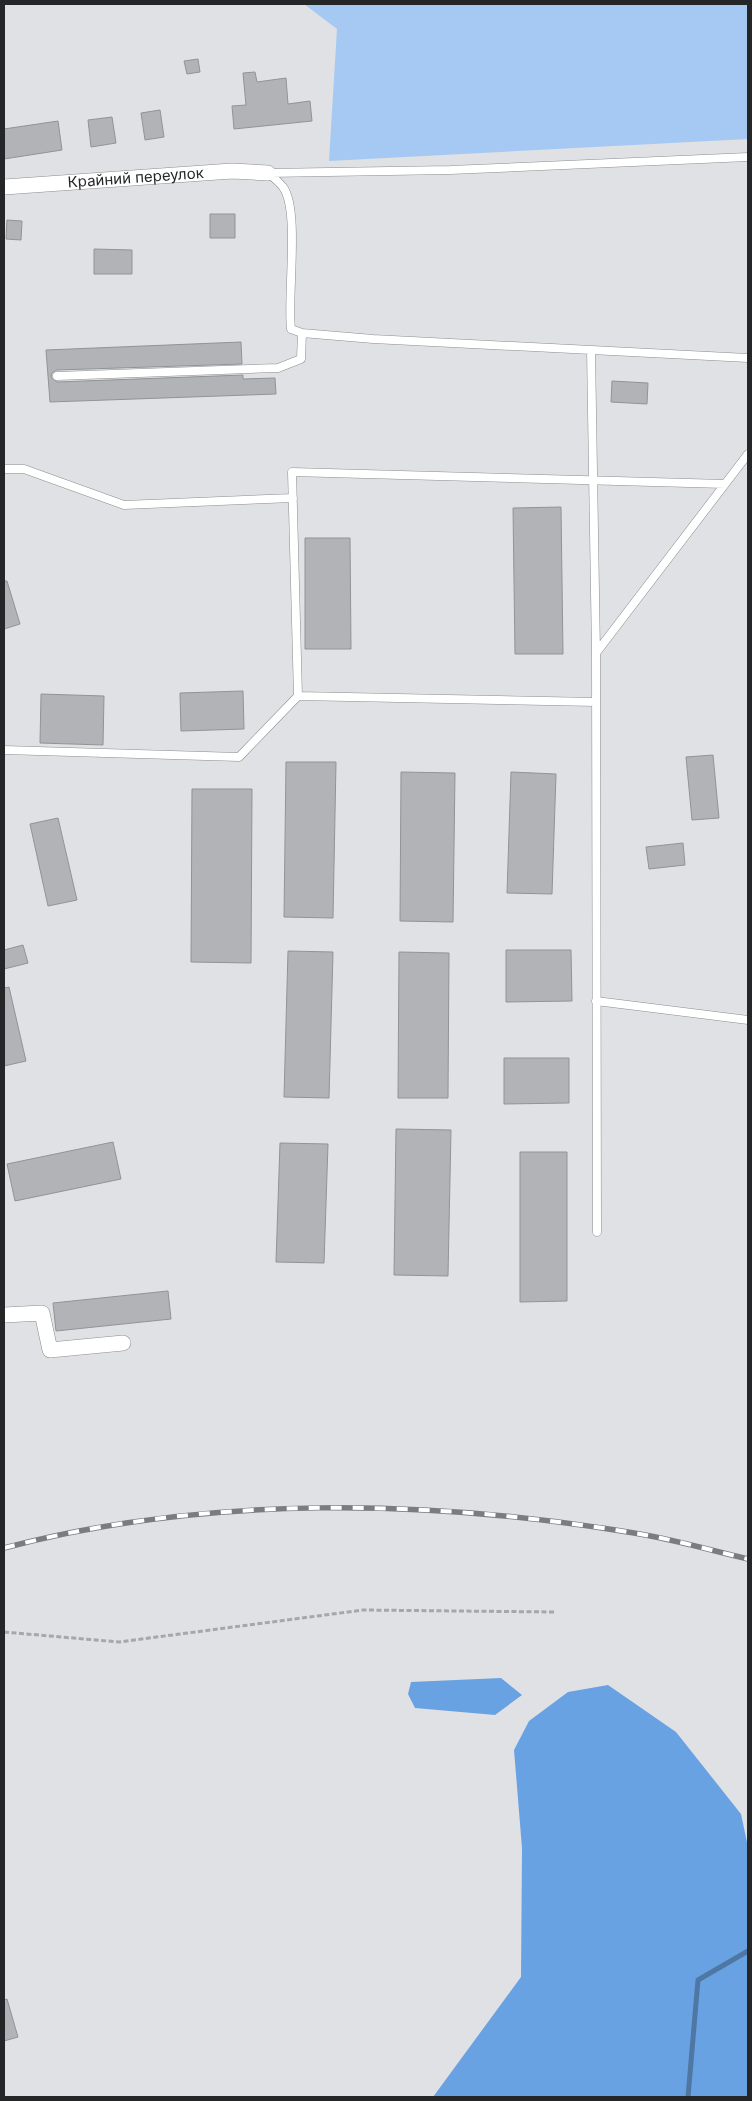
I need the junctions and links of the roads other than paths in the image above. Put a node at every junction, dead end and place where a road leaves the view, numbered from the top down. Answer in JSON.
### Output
{"nodes":[{"id":1,"x":748,"y":157,"type":"edge"},
{"id":2,"x":268,"y":174,"type":"junction"},
{"id":3,"x":4,"y":187,"type":"edge"},
{"id":4,"x":302,"y":333,"type":"junction"},
{"id":5,"x":591,"y":350,"type":"junction"},
{"id":6,"x":748,"y":358,"type":"edge"},
{"id":7,"x":57,"y":376,"type":"dead end"},
{"id":8,"x":748,"y":454,"type":"edge"},
{"id":9,"x":4,"y":469,"type":"edge"},
{"id":10,"x":593,"y":481,"type":"junction"},
{"id":11,"x":725,"y":484,"type":"junction"},
{"id":12,"x":293,"y":498,"type":"junction"},
{"id":13,"x":596,"y":653,"type":"junction"},
{"id":14,"x":298,"y":696,"type":"junction"},
{"id":15,"x":596,"y":702,"type":"junction"},
{"id":16,"x":4,"y":750,"type":"edge"},
{"id":17,"x":596,"y":1001,"type":"junction"},
{"id":18,"x":748,"y":1020,"type":"edge"},
{"id":19,"x":597,"y":1232,"type":"dead end"},
{"id":20,"x":4,"y":1315,"type":"edge"},
{"id":21,"x":123,"y":1343,"type":"dead end"}],
"edges":[{"from":1,"to":2,"type":"lane"},
{"from":2,"to":3,"type":"street","name":"Крайний переулок"},
{"from":2,"to":4,"type":"lane"},
{"from":4,"to":5,"type":"lane"},
{"from":4,"to":7,"type":"lane"},
{"from":5,"to":6,"type":"lane"},
{"from":5,"to":10,"type":"lane"},
{"from":8,"to":11,"type":"lane"},
{"from":9,"to":12,"type":"lane"},
{"from":10,"to":11,"type":"lane"},
{"from":10,"to":12,"type":"lane"},
{"from":10,"to":13,"type":"lane"},
{"from":11,"to":13,"type":"lane"},
{"from":12,"to":14,"type":"lane"},
{"from":13,"to":15,"type":"lane"},
{"from":14,"to":15,"type":"lane"},
{"from":14,"to":16,"type":"lane"},
{"from":15,"to":17,"type":"lane"},
{"from":17,"to":18,"type":"lane"},
{"from":17,"to":19,"type":"lane"},
{"from":20,"to":21,"type":"street"}]}
